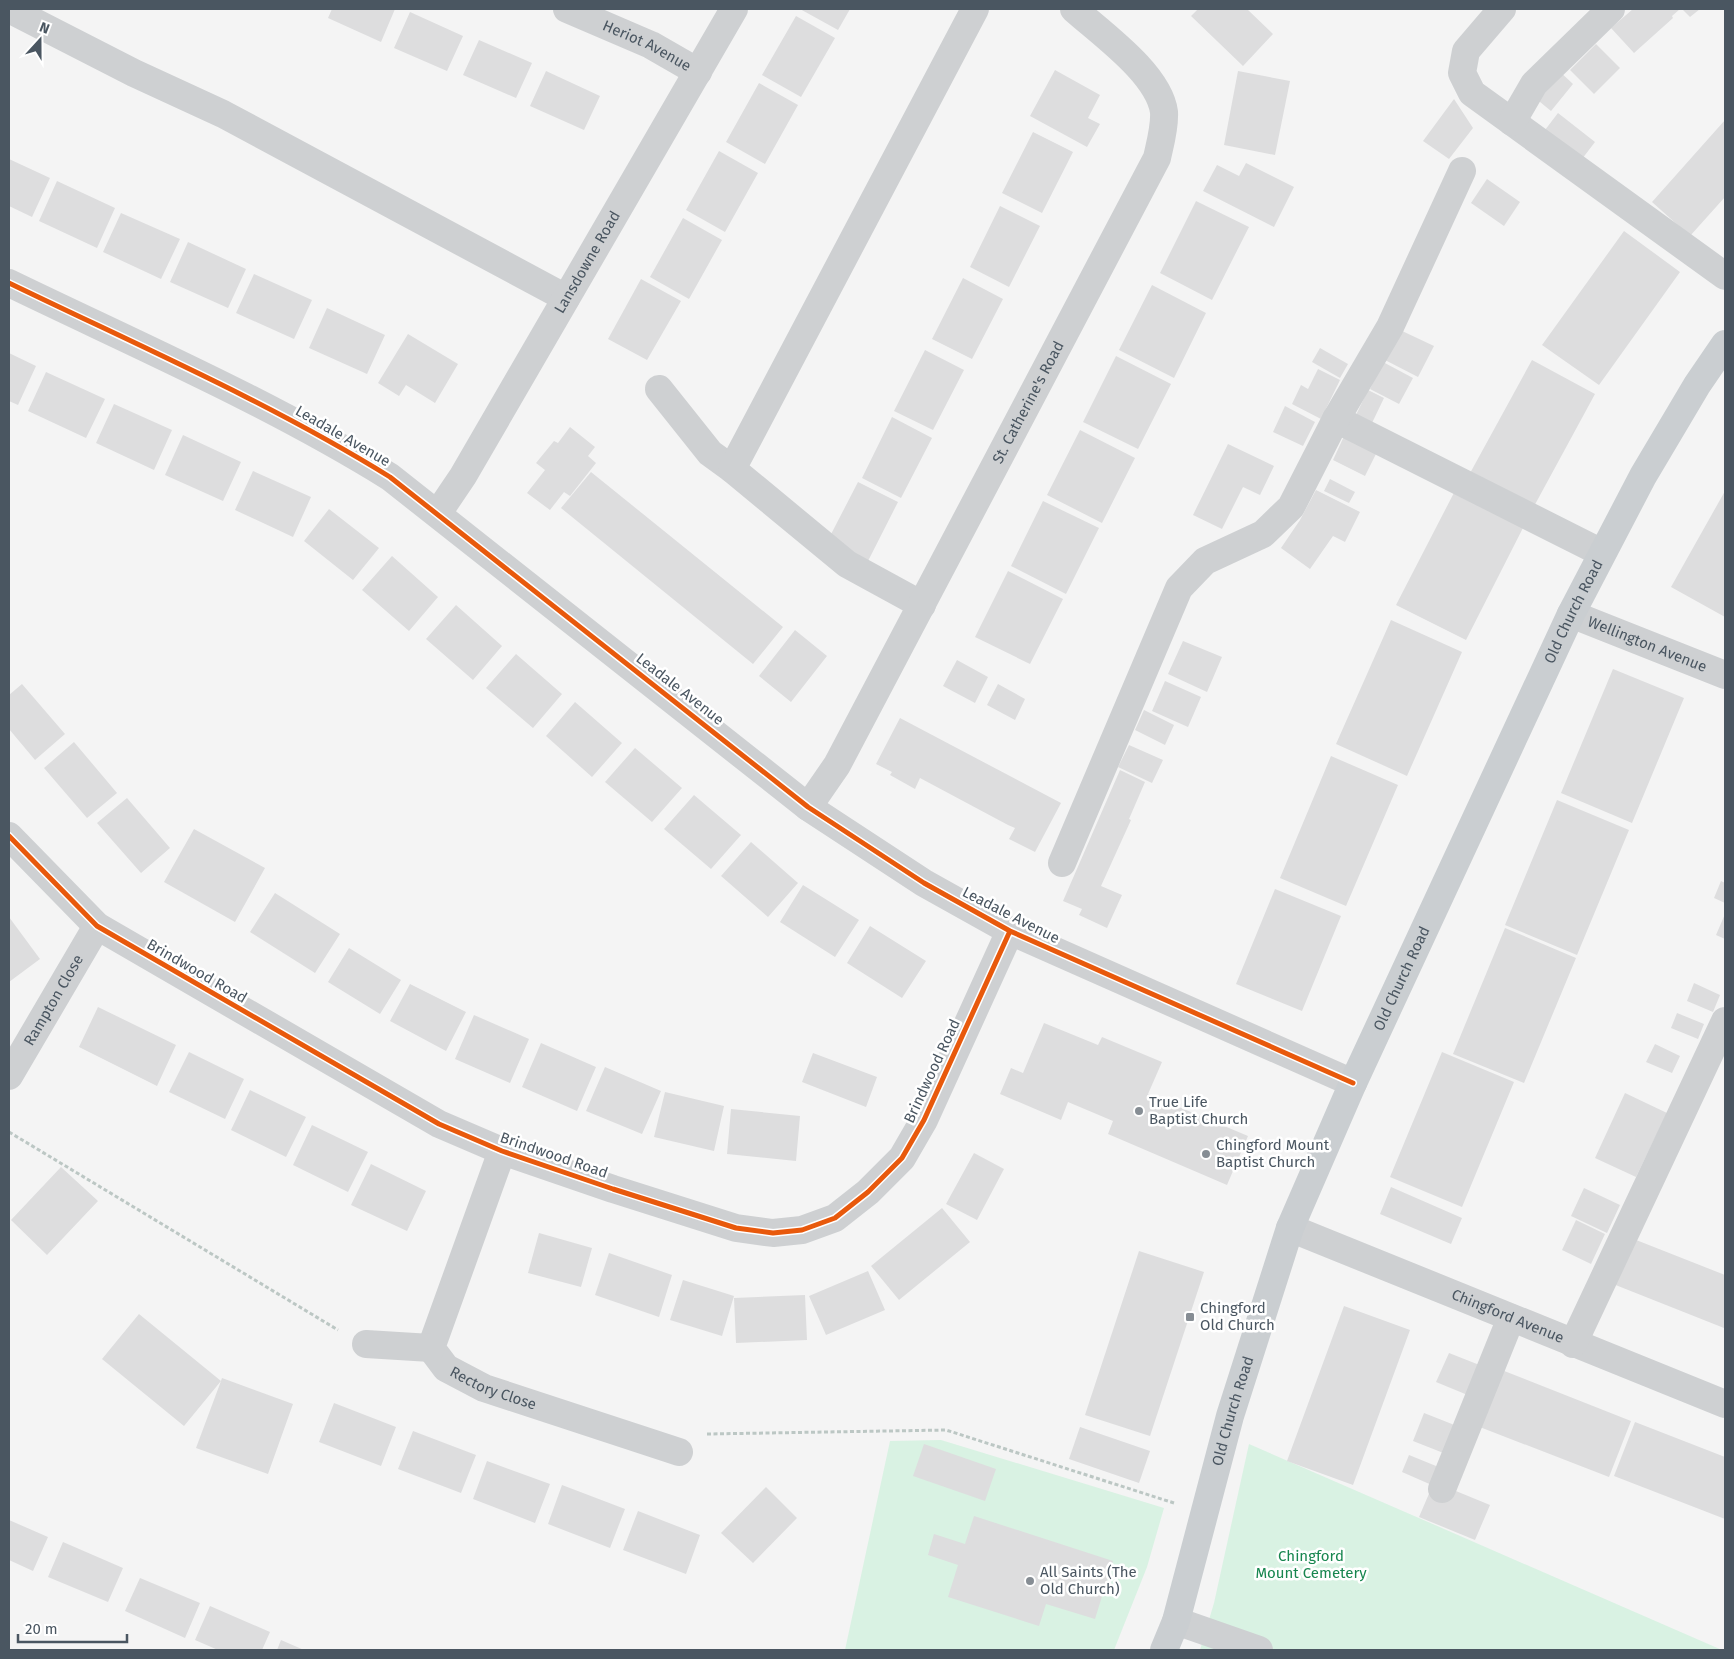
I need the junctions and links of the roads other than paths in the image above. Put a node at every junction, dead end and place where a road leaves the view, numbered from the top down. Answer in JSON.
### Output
{"nodes":[{"id":1,"x":9,"y":9,"type":"edge"},
{"id":2,"x":567,"y":9,"type":"edge"},
{"id":3,"x":734,"y":9,"type":"edge"},
{"id":4,"x":974,"y":9,"type":"edge"},
{"id":5,"x":1074,"y":9,"type":"edge"},
{"id":6,"x":1502,"y":9,"type":"edge"},
{"id":7,"x":1611,"y":9,"type":"edge"},
{"id":8,"x":698,"y":72,"type":"junction"},
{"id":9,"x":1512,"y":122,"type":"junction"},
{"id":10,"x":1462,"y":171,"type":"dead end"},
{"id":11,"x":1725,"y":276,"type":"edge"},
{"id":12,"x":9,"y":283,"type":"edge"},
{"id":13,"x":566,"y":298,"type":"junction"},
{"id":14,"x":1725,"y":344,"type":"edge"},
{"id":15,"x":659,"y":389,"type":"dead end"},
{"id":16,"x":1336,"y":419,"type":"junction"},
{"id":17,"x":732,"y":469,"type":"junction"},
{"id":18,"x":438,"y":513,"type":"junction"},
{"id":19,"x":1602,"y":553,"type":"junction"},
{"id":20,"x":922,"y":604,"type":"junction"},
{"id":21,"x":1571,"y":614,"type":"junction"},
{"id":22,"x":1725,"y":675,"type":"edge"},
{"id":23,"x":808,"y":807,"type":"junction"},
{"id":24,"x":9,"y":836,"type":"edge"},
{"id":25,"x":1062,"y":863,"type":"dead end"},
{"id":26,"x":96,"y":926,"type":"junction"},
{"id":27,"x":1010,"y":931,"type":"junction"},
{"id":28,"x":1725,"y":1021,"type":"edge"},
{"id":29,"x":9,"y":1076,"type":"edge"},
{"id":30,"x":1353,"y":1083,"type":"junction"},
{"id":31,"x":502,"y":1151,"type":"junction"},
{"id":32,"x":1290,"y":1228,"type":"junction"},
{"id":33,"x":1511,"y":1318,"type":"junction"},
{"id":34,"x":366,"y":1344,"type":"road end"},
{"id":35,"x":1573,"y":1344,"type":"junction"},
{"id":36,"x":432,"y":1348,"type":"junction"},
{"id":37,"x":1725,"y":1404,"type":"edge"},
{"id":38,"x":679,"y":1452,"type":"road end"},
{"id":39,"x":1442,"y":1489,"type":"dead end"},
{"id":40,"x":1176,"y":1621,"type":"junction"},
{"id":41,"x":1164,"y":1650,"type":"edge"},
{"id":42,"x":1260,"y":1650,"type":"edge"}],
"edges":[{"from":1,"to":13,"type":"street"},
{"from":2,"to":8,"type":"street","name":"Heriot Avenue"},
{"from":3,"to":8,"type":"street","name":"Lansdowne Road"},
{"from":4,"to":17,"type":"street"},
{"from":5,"to":20,"type":"street","name":"St. Catherine's Road"},
{"from":6,"to":9,"type":"street"},
{"from":7,"to":9,"type":"street"},
{"from":8,"to":13,"type":"street","name":"Lansdowne Road"},
{"from":9,"to":11,"type":"street"},
{"from":10,"to":16,"type":"street"},
{"from":12,"to":18,"type":"street","name":"Leadale Avenue"},
{"from":13,"to":18,"type":"street","name":"Lansdowne Road"},
{"from":14,"to":19,"type":"main road","name":"Old Church Road"},
{"from":15,"to":17,"type":"street"},
{"from":16,"to":19,"type":"street"},
{"from":16,"to":25,"type":"street"},
{"from":17,"to":20,"type":"street"},
{"from":18,"to":23,"type":"street","name":"Leadale Avenue"},
{"from":19,"to":21,"type":"main road","name":"Old Church Road"},
{"from":20,"to":23,"type":"street","name":"St. Catherine's Road"},
{"from":21,"to":22,"type":"street","name":"Wellington Avenue"},
{"from":21,"to":30,"type":"main road","name":"Old Church Road"},
{"from":23,"to":27,"type":"street","name":"Leadale Avenue"},
{"from":24,"to":26,"type":"street","name":"Brindwood Road"},
{"from":26,"to":29,"type":"street","name":"Rampton Close"},
{"from":26,"to":31,"type":"street","name":"Brindwood Road"},
{"from":27,"to":30,"type":"street","name":"Leadale Avenue"},
{"from":27,"to":31,"type":"street","name":"Brindwood Road"},
{"from":28,"to":35,"type":"street"},
{"from":30,"to":32,"type":"main road","name":"Old Church Road"},
{"from":31,"to":36,"type":"street"},
{"from":32,"to":33,"type":"street","name":"Chingford Avenue"},
{"from":32,"to":40,"type":"main road","name":"Old Church Road"},
{"from":33,"to":35,"type":"street","name":"Chingford Avenue"},
{"from":33,"to":39,"type":"street"},
{"from":34,"to":36,"type":"street"},
{"from":35,"to":37,"type":"street","name":"Chingford Avenue"},
{"from":36,"to":38,"type":"street","name":"Rectory Close"},
{"from":40,"to":41,"type":"main road","name":"Old Church Road"},
{"from":40,"to":42,"type":"street"}]}
